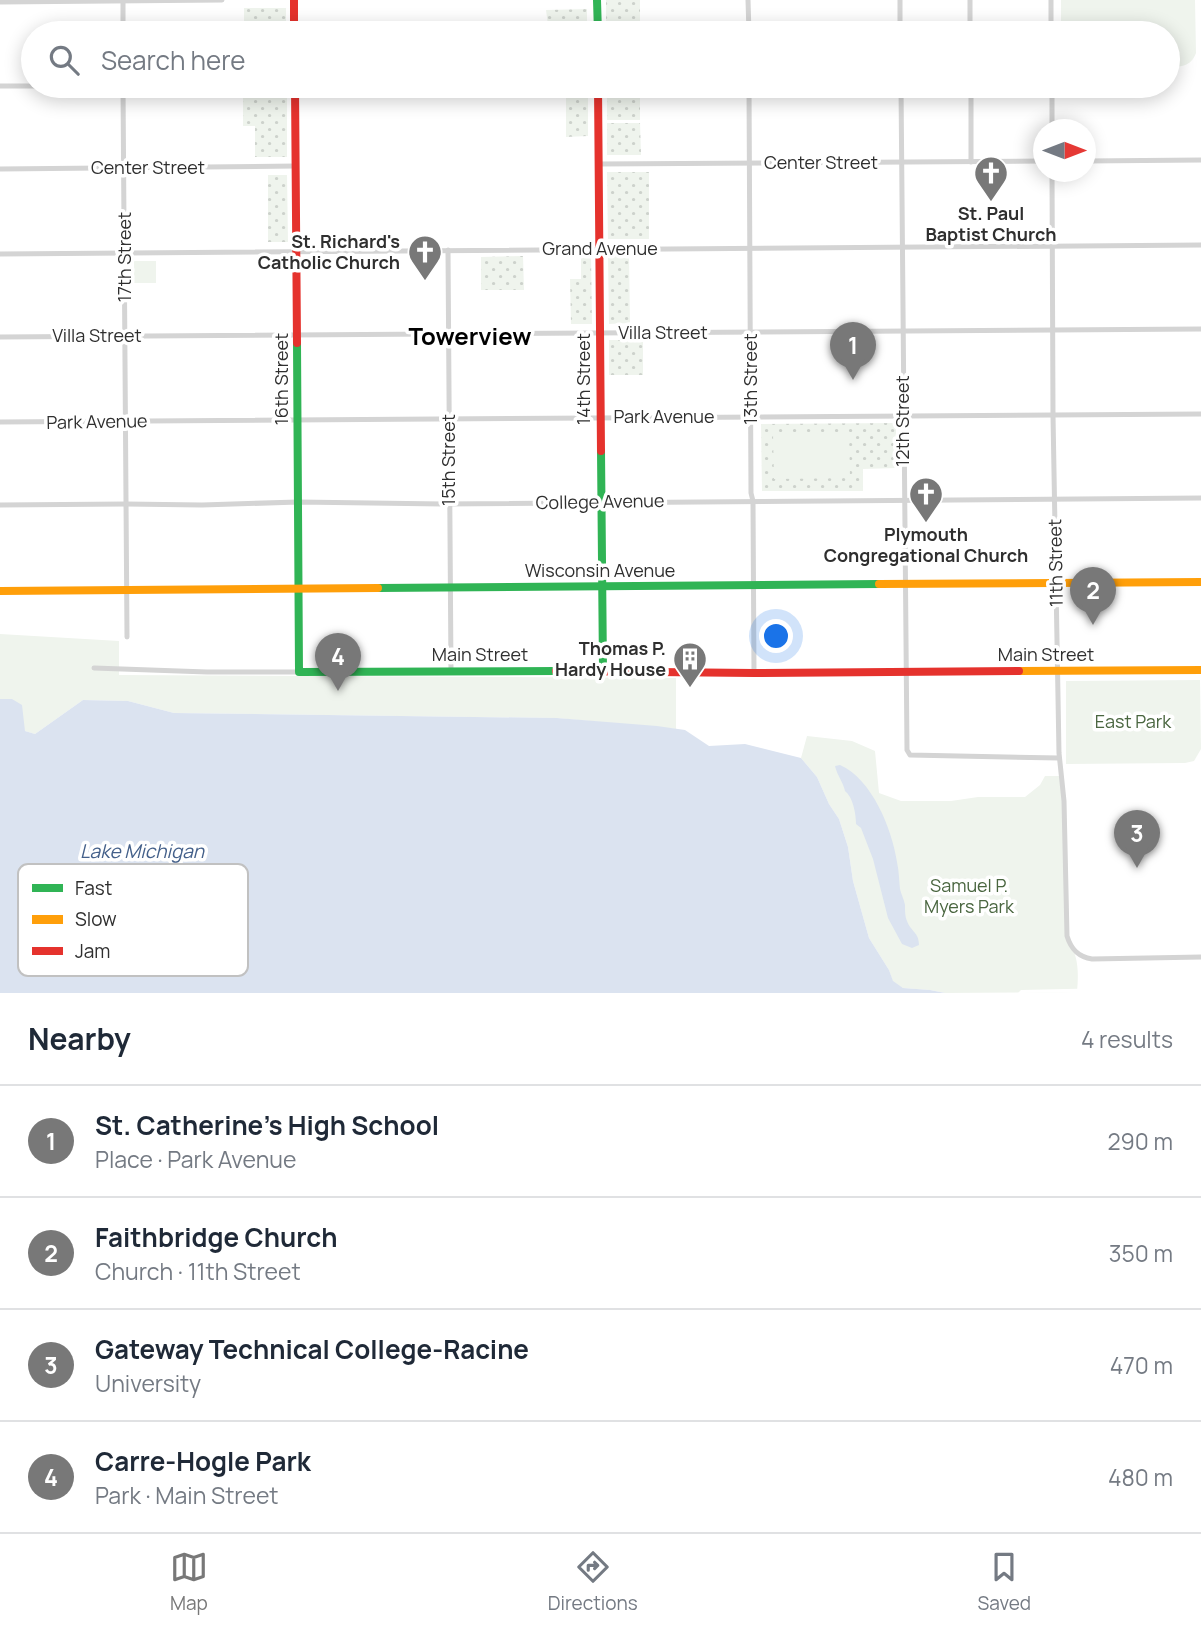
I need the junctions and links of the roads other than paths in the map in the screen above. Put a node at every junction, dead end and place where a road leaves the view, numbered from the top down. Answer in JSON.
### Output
{"nodes":[{"id":1,"x":123,"y":0,"type":"edge"},
{"id":2,"x":222,"y":0,"type":"edge"},
{"id":3,"x":294,"y":0,"type":"edge"},
{"id":4,"x":597,"y":0,"type":"edge"},
{"id":5,"x":748,"y":0,"type":"edge"},
{"id":6,"x":900,"y":0,"type":"edge"},
{"id":7,"x":970,"y":0,"type":"edge"},
{"id":8,"x":1051,"y":0,"type":"edge"},
{"id":9,"x":0,"y":2,"type":"edge"},
{"id":10,"x":123,"y":21,"type":"edge"},
{"id":11,"x":294,"y":21,"type":"edge"},
{"id":12,"x":598,"y":21,"type":"edge"},
{"id":13,"x":749,"y":21,"type":"edge"},
{"id":14,"x":900,"y":21,"type":"edge"},
{"id":15,"x":970,"y":21,"type":"edge"},
{"id":16,"x":1051,"y":21,"type":"edge"},
{"id":17,"x":0,"y":86,"type":"edge"},
{"id":18,"x":21,"y":86,"type":"edge"},
{"id":19,"x":123,"y":98,"type":"edge"},
{"id":20,"x":295,"y":98,"type":"edge"},
{"id":21,"x":598,"y":98,"type":"edge"},
{"id":22,"x":749,"y":98,"type":"edge"},
{"id":23,"x":901,"y":98,"type":"edge"},
{"id":24,"x":971,"y":98,"type":"edge"},
{"id":25,"x":1052,"y":98,"type":"edge"},
{"id":26,"x":1052,"y":119,"type":"edge"},
{"id":27,"x":1201,"y":160,"type":"edge"},
{"id":28,"x":1033,"y":161,"type":"edge"},
{"id":29,"x":1096,"y":161,"type":"edge"},
{"id":30,"x":901,"y":162,"type":"junction"},
{"id":31,"x":971,"y":162,"type":"junction"},
{"id":32,"x":750,"y":163,"type":"junction"},
{"id":33,"x":598,"y":164,"type":"junction"},
{"id":34,"x":296,"y":166,"type":"junction"},
{"id":35,"x":125,"y":167,"type":"junction"},
{"id":36,"x":0,"y":169,"type":"edge"},
{"id":37,"x":1052,"y":182,"type":"edge"},
{"id":38,"x":1201,"y":244,"type":"edge"},
{"id":39,"x":1052,"y":246,"type":"junction"},
{"id":40,"x":902,"y":247,"type":"junction"},
{"id":41,"x":750,"y":248,"type":"junction"},
{"id":42,"x":599,"y":249,"type":"junction"},
{"id":43,"x":448,"y":250,"type":"junction"},
{"id":44,"x":296,"y":251,"type":"junction"},
{"id":45,"x":124,"y":253,"type":"junction"},
{"id":46,"x":0,"y":254,"type":"edge"},
{"id":47,"x":1201,"y":329,"type":"edge"},
{"id":48,"x":1053,"y":330,"type":"junction"},
{"id":49,"x":902,"y":331,"type":"junction"},
{"id":50,"x":751,"y":332,"type":"junction"},
{"id":51,"x":599,"y":333,"type":"junction"},
{"id":52,"x":298,"y":335,"type":"junction"},
{"id":53,"x":448,"y":335,"type":"junction"},
{"id":54,"x":126,"y":336,"type":"junction"},
{"id":55,"x":0,"y":337,"type":"edge"},
{"id":56,"x":1201,"y":414,"type":"edge"},
{"id":57,"x":1053,"y":415,"type":"junction"},
{"id":58,"x":903,"y":416,"type":"junction"},
{"id":59,"x":752,"y":417,"type":"junction"},
{"id":60,"x":600,"y":418,"type":"junction"},
{"id":61,"x":449,"y":419,"type":"junction"},
{"id":62,"x":297,"y":420,"type":"junction"},
{"id":63,"x":126,"y":421,"type":"junction"},
{"id":64,"x":0,"y":422,"type":"edge"},
{"id":65,"x":1201,"y":498,"type":"edge"},
{"id":66,"x":1055,"y":499,"type":"junction"},
{"id":67,"x":753,"y":500,"type":"junction"},
{"id":68,"x":904,"y":500,"type":"junction"},
{"id":69,"x":298,"y":502,"type":"junction"},
{"id":70,"x":601,"y":502,"type":"junction"},
{"id":71,"x":126,"y":503,"type":"junction"},
{"id":72,"x":449,"y":503,"type":"junction"},
{"id":73,"x":0,"y":505,"type":"edge"},
{"id":74,"x":1201,"y":582,"type":"edge"},
{"id":75,"x":1056,"y":583,"type":"junction"},
{"id":76,"x":904,"y":584,"type":"junction"},
{"id":77,"x":753,"y":586,"type":"junction"},
{"id":78,"x":601,"y":587,"type":"junction"},
{"id":79,"x":450,"y":588,"type":"junction"},
{"id":80,"x":298,"y":589,"type":"junction"},
{"id":81,"x":127,"y":590,"type":"junction"},
{"id":82,"x":0,"y":591,"type":"edge"},
{"id":83,"x":128,"y":637,"type":"dead end"},
{"id":84,"x":94,"y":668,"type":"dead end"},
{"id":85,"x":1201,"y":670,"type":"edge"},
{"id":86,"x":451,"y":671,"type":"junction"},
{"id":87,"x":603,"y":671,"type":"junction"},
{"id":88,"x":1057,"y":671,"type":"junction"},
{"id":89,"x":299,"y":672,"type":"junction"},
{"id":90,"x":906,"y":672,"type":"junction"},
{"id":91,"x":754,"y":673,"type":"junction"},
{"id":92,"x":1059,"y":758,"type":"junction"},
{"id":93,"x":1201,"y":957,"type":"edge"}],
"edges":[{"from":1,"to":2,"type":"street"},
{"from":1,"to":9,"type":"street"},
{"from":1,"to":10,"type":"street"},
{"from":3,"to":11,"type":"street"},
{"from":4,"to":12,"type":"street"},
{"from":5,"to":13,"type":"street"},
{"from":6,"to":14,"type":"street"},
{"from":7,"to":15,"type":"street"},
{"from":8,"to":16,"type":"street"},
{"from":17,"to":18,"type":"street"},
{"from":19,"to":35,"type":"street","name":"17th Street"},
{"from":20,"to":34,"type":"street","name":"16th Street"},
{"from":21,"to":33,"type":"street","name":"14th Street"},
{"from":22,"to":32,"type":"street","name":"13th Street"},
{"from":23,"to":30,"type":"street","name":"12th Street"},
{"from":24,"to":31,"type":"street"},
{"from":25,"to":26,"type":"street"},
{"from":27,"to":29,"type":"street"},
{"from":28,"to":31,"type":"street","name":"Center Street"},
{"from":30,"to":31,"type":"street","name":"Center Street"},
{"from":30,"to":32,"type":"street","name":"Center Street"},
{"from":30,"to":40,"type":"street","name":"12th Street"},
{"from":32,"to":33,"type":"street","name":"Center Street"},
{"from":32,"to":41,"type":"street","name":"13th Street"},
{"from":33,"to":42,"type":"street","name":"14th Street"},
{"from":34,"to":35,"type":"street","name":"Center Street"},
{"from":34,"to":44,"type":"street","name":"16th Street"},
{"from":35,"to":36,"type":"street","name":"Center Street"},
{"from":35,"to":45,"type":"street","name":"17th Street"},
{"from":37,"to":39,"type":"street","name":"11th Street"},
{"from":38,"to":39,"type":"street","name":"Grand Avenue"},
{"from":39,"to":40,"type":"street","name":"Grand Avenue"},
{"from":39,"to":48,"type":"street","name":"11th Street"},
{"from":40,"to":41,"type":"street","name":"Grand Avenue"},
{"from":40,"to":49,"type":"street","name":"12th Street"},
{"from":41,"to":42,"type":"street","name":"Grand Avenue"},
{"from":41,"to":50,"type":"street","name":"13th Street"},
{"from":42,"to":43,"type":"street","name":"Grand Avenue"},
{"from":42,"to":51,"type":"street","name":"14th Street"},
{"from":43,"to":44,"type":"street","name":"Grand Avenue"},
{"from":43,"to":53,"type":"street","name":"15th Street"},
{"from":44,"to":45,"type":"street","name":"Grand Avenue"},
{"from":44,"to":52,"type":"street","name":"16th Street"},
{"from":45,"to":46,"type":"street","name":"Grand Avenue"},
{"from":45,"to":54,"type":"street","name":"17th Street"},
{"from":47,"to":48,"type":"street","name":"Villa Street"},
{"from":48,"to":49,"type":"street","name":"Villa Street"},
{"from":48,"to":57,"type":"street","name":"11th Street"},
{"from":49,"to":50,"type":"street","name":"Villa Street"},
{"from":49,"to":58,"type":"street","name":"12th Street"},
{"from":50,"to":51,"type":"street","name":"Villa Street"},
{"from":50,"to":59,"type":"street","name":"13th Street"},
{"from":51,"to":53,"type":"street","name":"Villa Street"},
{"from":51,"to":60,"type":"street","name":"14th Street"},
{"from":52,"to":53,"type":"street","name":"Villa Street"},
{"from":52,"to":54,"type":"street","name":"Villa Street"},
{"from":52,"to":62,"type":"street","name":"16th Street"},
{"from":53,"to":61,"type":"street","name":"15th Street"},
{"from":54,"to":55,"type":"street","name":"Villa Street"},
{"from":54,"to":63,"type":"street","name":"17th Street"},
{"from":56,"to":57,"type":"street","name":"Park Avenue"},
{"from":57,"to":58,"type":"street","name":"Park Avenue"},
{"from":57,"to":66,"type":"street","name":"11th Street"},
{"from":58,"to":59,"type":"street","name":"Park Avenue"},
{"from":58,"to":68,"type":"street","name":"12th Street"},
{"from":59,"to":60,"type":"street","name":"Park Avenue"},
{"from":59,"to":67,"type":"street","name":"13th Street"},
{"from":60,"to":61,"type":"street","name":"Park Avenue"},
{"from":60,"to":70,"type":"street","name":"14th Street"},
{"from":61,"to":62,"type":"street","name":"Park Avenue"},
{"from":61,"to":72,"type":"street","name":"15th Street"},
{"from":62,"to":63,"type":"street","name":"Park Avenue"},
{"from":62,"to":69,"type":"street","name":"16th Street"},
{"from":63,"to":64,"type":"street","name":"Park Avenue"},
{"from":63,"to":71,"type":"street","name":"17th Street"},
{"from":65,"to":66,"type":"street","name":"College Avenue"},
{"from":66,"to":68,"type":"street","name":"College Avenue"},
{"from":66,"to":75,"type":"street","name":"11th Street"},
{"from":67,"to":68,"type":"street","name":"College Avenue"},
{"from":67,"to":70,"type":"street","name":"College Avenue"},
{"from":67,"to":77,"type":"street","name":"13th Street"},
{"from":68,"to":76,"type":"street","name":"12th Street"},
{"from":69,"to":71,"type":"street","name":"College Avenue"},
{"from":69,"to":72,"type":"street","name":"College Avenue"},
{"from":69,"to":80,"type":"street","name":"16th Street"},
{"from":70,"to":72,"type":"street","name":"College Avenue"},
{"from":70,"to":78,"type":"street","name":"14th Street"},
{"from":71,"to":73,"type":"street","name":"College Avenue"},
{"from":71,"to":81,"type":"street","name":"17th Street"},
{"from":72,"to":79,"type":"street","name":"15th Street"},
{"from":74,"to":75,"type":"street","name":"Wisconsin Avenue"},
{"from":75,"to":76,"type":"street","name":"Wisconsin Avenue"},
{"from":75,"to":88,"type":"street","name":"11th Street"},
{"from":76,"to":77,"type":"street","name":"Wisconsin Avenue"},
{"from":76,"to":90,"type":"street","name":"12th Street"},
{"from":77,"to":78,"type":"street","name":"Wisconsin Avenue"},
{"from":77,"to":91,"type":"street","name":"13th Street"},
{"from":78,"to":79,"type":"street","name":"Wisconsin Avenue"},
{"from":78,"to":87,"type":"street","name":"14th Street"},
{"from":79,"to":80,"type":"street","name":"Wisconsin Avenue"},
{"from":79,"to":86,"type":"street","name":"15th Street"},
{"from":80,"to":81,"type":"street","name":"Wisconsin Avenue"},
{"from":80,"to":89,"type":"street","name":"16th Street"},
{"from":81,"to":82,"type":"street","name":"Wisconsin Avenue"},
{"from":81,"to":83,"type":"street","name":"17th Street"},
{"from":84,"to":89,"type":"street","name":"Main Street"},
{"from":85,"to":88,"type":"street","name":"Main Street"},
{"from":86,"to":87,"type":"street","name":"Main Street"},
{"from":86,"to":89,"type":"street","name":"Main Street"},
{"from":87,"to":91,"type":"street","name":"Main Street"},
{"from":88,"to":90,"type":"street","name":"Main Street"},
{"from":88,"to":92,"type":"street","name":"11th Street"},
{"from":90,"to":91,"type":"street","name":"Main Street"},
{"from":90,"to":92,"type":"street","name":"12th Street"},
{"from":92,"to":93,"type":"street","name":"11th Street"}]}
